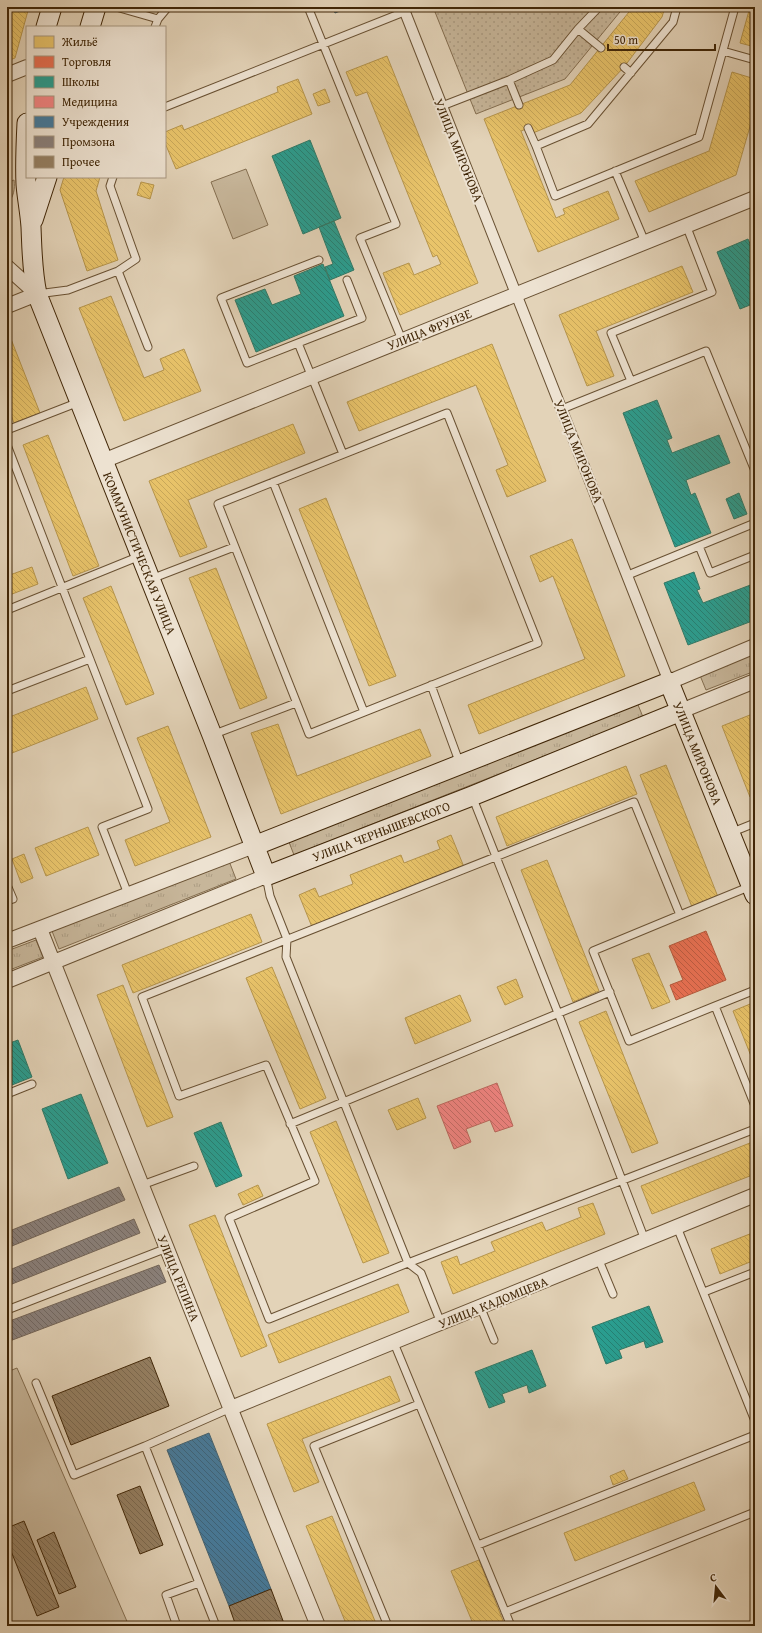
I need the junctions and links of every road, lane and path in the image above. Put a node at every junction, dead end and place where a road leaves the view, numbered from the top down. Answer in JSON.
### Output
{"nodes":[{"id":1,"x":52,"y":7,"type":"edge"},
{"id":2,"x":96,"y":7,"type":"edge"},
{"id":3,"x":116,"y":7,"type":"edge"},
{"id":4,"x":168,"y":7,"type":"edge"},
{"id":5,"x":308,"y":7,"type":"edge"},
{"id":6,"x":600,"y":7,"type":"edge"},
{"id":7,"x":678,"y":7,"type":"edge"},
{"id":8,"x":735,"y":7,"type":"edge"},
{"id":9,"x":404,"y":9,"type":"edge"},
{"id":10,"x":158,"y":19,"type":"junction"},
{"id":11,"x":46,"y":26,"type":"edge"},
{"id":12,"x":90,"y":26,"type":"edge"},
{"id":13,"x":155,"y":26,"type":"edge"},
{"id":14,"x":578,"y":28,"type":"junction"},
{"id":15,"x":323,"y":44,"type":"junction"},
{"id":16,"x":601,"y":48,"type":"dead end"},
{"id":17,"x":723,"y":51,"type":"junction"},
{"id":18,"x":755,"y":60,"type":"edge"},
{"id":19,"x":26,"y":67,"type":"edge"},
{"id":20,"x":624,"y":67,"type":"dead end"},
{"id":21,"x":631,"y":73,"type":"junction"},
{"id":22,"x":7,"y":75,"type":"edge"},
{"id":23,"x":509,"y":80,"type":"junction"},
{"id":24,"x":442,"y":106,"type":"junction"},
{"id":25,"x":519,"y":106,"type":"dead end"},
{"id":26,"x":166,"y":107,"type":"edge"},
{"id":27,"x":528,"y":128,"type":"dead end"},
{"id":28,"x":26,"y":134,"type":"edge"},
{"id":29,"x":536,"y":146,"type":"junction"},
{"id":30,"x":615,"y":171,"type":"junction"},
{"id":31,"x":47,"y":178,"type":"edge"},
{"id":32,"x":113,"y":178,"type":"edge"},
{"id":33,"x":755,"y":198,"type":"edge"},
{"id":34,"x":686,"y":225,"type":"junction"},
{"id":35,"x":31,"y":227,"type":"junction"},
{"id":36,"x":645,"y":242,"type":"junction"},
{"id":37,"x":318,"y":260,"type":"dead end"},
{"id":38,"x":7,"y":267,"type":"edge"},
{"id":39,"x":118,"y":271,"type":"junction"},
{"id":40,"x":347,"y":280,"type":"dead end"},
{"id":41,"x":37,"y":294,"type":"junction"},
{"id":42,"x":516,"y":294,"type":"junction"},
{"id":43,"x":7,"y":306,"type":"edge"},
{"id":44,"x":402,"y":340,"type":"junction"},
{"id":45,"x":298,"y":343,"type":"junction"},
{"id":46,"x":148,"y":347,"type":"dead end"},
{"id":47,"x":312,"y":377,"type":"junction"},
{"id":48,"x":631,"y":381,"type":"junction"},
{"id":49,"x":80,"y":402,"type":"junction"},
{"id":50,"x":562,"y":409,"type":"junction"},
{"id":51,"x":7,"y":430,"type":"edge"},
{"id":52,"x":7,"y":445,"type":"edge"},
{"id":53,"x":343,"y":454,"type":"junction"},
{"id":54,"x":103,"y":461,"type":"junction"},
{"id":55,"x":755,"y":471,"type":"edge"},
{"id":56,"x":273,"y":482,"type":"junction"},
{"id":57,"x":755,"y":523,"type":"edge"},
{"id":58,"x":698,"y":546,"type":"junction"},
{"id":59,"x":234,"y":547,"type":"junction"},
{"id":60,"x":755,"y":555,"type":"edge"},
{"id":61,"x":141,"y":556,"type":"junction"},
{"id":62,"x":628,"y":575,"type":"junction"},
{"id":63,"x":151,"y":579,"type":"junction"},
{"id":64,"x":62,"y":588,"type":"junction"},
{"id":65,"x":7,"y":610,"type":"edge"},
{"id":66,"x":755,"y":646,"type":"edge"},
{"id":67,"x":90,"y":659,"type":"junction"},
{"id":68,"x":755,"y":681,"type":"edge"},
{"id":69,"x":669,"y":682,"type":"junction"},
{"id":70,"x":431,"y":685,"type":"junction"},
{"id":71,"x":7,"y":690,"type":"edge"},
{"id":72,"x":296,"y":703,"type":"junction"},
{"id":73,"x":681,"y":711,"type":"junction"},
{"id":74,"x":364,"y":712,"type":"junction"},
{"id":75,"x":212,"y":735,"type":"junction"},
{"id":76,"x":460,"y":764,"type":"junction"},
{"id":77,"x":472,"y":796,"type":"junction"},
{"id":78,"x":755,"y":823,"type":"edge"},
{"id":79,"x":730,"y":833,"type":"junction"},
{"id":80,"x":254,"y":846,"type":"junction"},
{"id":81,"x":496,"y":856,"type":"junction"},
{"id":82,"x":266,"y":876,"type":"junction"},
{"id":83,"x":7,"y":885,"type":"edge"},
{"id":84,"x":753,"y":891,"type":"edge"},
{"id":85,"x":128,"y":894,"type":"junction"},
{"id":86,"x":7,"y":901,"type":"edge"},
{"id":87,"x":680,"y":915,"type":"junction"},
{"id":88,"x":40,"y":929,"type":"junction"},
{"id":89,"x":287,"y":939,"type":"junction"},
{"id":90,"x":7,"y":941,"type":"edge"},
{"id":91,"x":53,"y":962,"type":"junction"},
{"id":92,"x":7,"y":981,"type":"edge"},
{"id":93,"x":755,"y":990,"type":"edge"},
{"id":94,"x":610,"y":992,"type":"junction"},
{"id":95,"x":715,"y":1006,"type":"junction"},
{"id":96,"x":558,"y":1012,"type":"junction"},
{"id":97,"x":32,"y":1084,"type":"dead end"},
{"id":98,"x":7,"y":1094,"type":"edge"},
{"id":99,"x":343,"y":1102,"type":"junction"},
{"id":100,"x":755,"y":1106,"type":"edge"},
{"id":101,"x":290,"y":1124,"type":"junction"},
{"id":102,"x":755,"y":1129,"type":"edge"},
{"id":103,"x":194,"y":1166,"type":"dead end"},
{"id":104,"x":623,"y":1181,"type":"junction"},
{"id":105,"x":142,"y":1185,"type":"junction"},
{"id":106,"x":755,"y":1195,"type":"edge"},
{"id":107,"x":677,"y":1227,"type":"junction"},
{"id":108,"x":645,"y":1240,"type":"junction"},
{"id":109,"x":167,"y":1248,"type":"junction"},
{"id":110,"x":598,"y":1258,"type":"junction"},
{"id":111,"x":408,"y":1263,"type":"junction"},
{"id":112,"x":755,"y":1272,"type":"edge"},
{"id":113,"x":704,"y":1292,"type":"junction"},
{"id":114,"x":613,"y":1294,"type":"dead end"},
{"id":115,"x":480,"y":1306,"type":"junction"},
{"id":116,"x":7,"y":1310,"type":"edge"},
{"id":117,"x":441,"y":1323,"type":"junction"},
{"id":118,"x":494,"y":1340,"type":"dead end"},
{"id":119,"x":394,"y":1343,"type":"junction"},
{"id":120,"x":36,"y":1382,"type":"dead end"},
{"id":121,"x":419,"y":1404,"type":"junction"},
{"id":122,"x":231,"y":1408,"type":"junction"},
{"id":123,"x":755,"y":1421,"type":"edge"},
{"id":124,"x":755,"y":1435,"type":"edge"},
{"id":125,"x":145,"y":1446,"type":"junction"},
{"id":126,"x":755,"y":1512,"type":"edge"},
{"id":127,"x":478,"y":1545,"type":"junction"},
{"id":128,"x":199,"y":1583,"type":"junction"},
{"id":129,"x":505,"y":1612,"type":"junction"},
{"id":130,"x":177,"y":1626,"type":"edge"},
{"id":131,"x":216,"y":1626,"type":"edge"},
{"id":132,"x":318,"y":1626,"type":"edge"},
{"id":133,"x":388,"y":1626,"type":"edge"},
{"id":134,"x":511,"y":1626,"type":"edge"}],
"edges":[{"from":1,"to":11,"type":"main road"},
{"from":2,"to":12,"type":"main road"},
{"from":3,"to":10,"type":"lane"},
{"from":4,"to":10,"type":"lane"},
{"from":5,"to":15,"type":"lane"},
{"from":6,"to":14,"type":"lane"},
{"from":7,"to":21,"type":"lane"},
{"from":8,"to":17,"type":"lane"},
{"from":9,"to":15,"type":"lane"},
{"from":9,"to":24,"type":"street","name":"УЛИЦА МИРОНОВА"},
{"from":10,"to":13,"type":"lane"},
{"from":14,"to":16,"type":"lane"},
{"from":14,"to":23,"type":"lane"},
{"from":15,"to":26,"type":"lane"},
{"from":15,"to":44,"type":"lane"},
{"from":17,"to":18,"type":"lane"},
{"from":17,"to":30,"type":"lane"},
{"from":19,"to":22,"type":"street"},
{"from":20,"to":21,"type":"lane"},
{"from":21,"to":29,"type":"lane"},
{"from":23,"to":24,"type":"lane"},
{"from":23,"to":25,"type":"lane"},
{"from":24,"to":42,"type":"street","name":"УЛИЦА МИРОНОВА"},
{"from":27,"to":29,"type":"lane"},
{"from":28,"to":35,"type":"main road","name":"КОММУНИСТИЧЕСКАЯ УЛИЦА"},
{"from":29,"to":30,"type":"lane"},
{"from":30,"to":36,"type":"lane"},
{"from":31,"to":35,"type":"main road","name":"КОММУНИСТИЧЕСКАЯ УЛИЦА"},
{"from":32,"to":39,"type":"lane"},
{"from":33,"to":34,"type":"street","name":"УЛИЦА ФРУНЗЕ"},
{"from":34,"to":36,"type":"street","name":"УЛИЦА ФРУНЗЕ"},
{"from":34,"to":48,"type":"lane"},
{"from":35,"to":41,"type":"main road","name":"КОММУНИСТИЧЕСКАЯ УЛИЦА"},
{"from":36,"to":42,"type":"street","name":"УЛИЦА ФРУНЗЕ"},
{"from":37,"to":45,"type":"lane"},
{"from":38,"to":41,"type":"street"},
{"from":39,"to":41,"type":"lane"},
{"from":39,"to":46,"type":"lane"},
{"from":40,"to":45,"type":"lane"},
{"from":41,"to":43,"type":"street"},
{"from":41,"to":49,"type":"main road","name":"КОММУНИСТИЧЕСКАЯ УЛИЦА"},
{"from":42,"to":44,"type":"street","name":"УЛИЦА ФРУНЗЕ"},
{"from":42,"to":50,"type":"street","name":"УЛИЦА МИРОНОВА"},
{"from":44,"to":47,"type":"street","name":"УЛИЦА ФРУНЗЕ"},
{"from":45,"to":47,"type":"lane"},
{"from":47,"to":53,"type":"lane"},
{"from":47,"to":54,"type":"street","name":"УЛИЦА ФРУНЗЕ"},
{"from":48,"to":50,"type":"lane"},
{"from":48,"to":55,"type":"lane"},
{"from":49,"to":51,"type":"lane"},
{"from":49,"to":54,"type":"main road","name":"КОММУНИСТИЧЕСКАЯ УЛИЦА"},
{"from":50,"to":62,"type":"street","name":"УЛИЦА МИРОНОВА"},
{"from":52,"to":64,"type":"lane"},
{"from":53,"to":56,"type":"lane"},
{"from":53,"to":70,"type":"lane"},
{"from":54,"to":61,"type":"main road","name":"КОММУНИСТИЧЕСКАЯ УЛИЦА"},
{"from":56,"to":59,"type":"lane"},
{"from":56,"to":74,"type":"lane"},
{"from":57,"to":58,"type":"lane"},
{"from":58,"to":60,"type":"lane"},
{"from":58,"to":62,"type":"lane"},
{"from":59,"to":63,"type":"lane"},
{"from":59,"to":72,"type":"lane"},
{"from":61,"to":63,"type":"main road","name":"КОММУНИСТИЧЕСКАЯ УЛИЦА"},
{"from":61,"to":64,"type":"lane"},
{"from":62,"to":69,"type":"street","name":"УЛИЦА МИРОНОВА"},
{"from":63,"to":75,"type":"main road","name":"КОММУНИСТИЧЕСКАЯ УЛИЦА"},
{"from":64,"to":65,"type":"lane"},
{"from":64,"to":67,"type":"lane"},
{"from":66,"to":69,"type":"street"},
{"from":67,"to":71,"type":"lane"},
{"from":67,"to":85,"type":"lane"},
{"from":68,"to":73,"type":"street","name":"УЛИЦА ЧЕРНЫШЕВСКОГО"},
{"from":69,"to":73,"type":"main road","name":"УЛИЦА МИРОНОВА"},
{"from":69,"to":76,"type":"main road"},
{"from":70,"to":74,"type":"lane"},
{"from":70,"to":76,"type":"lane"},
{"from":72,"to":74,"type":"lane"},
{"from":72,"to":75,"type":"lane"},
{"from":73,"to":77,"type":"main road","name":"УЛИЦА ЧЕРНЫШЕВСКОГО"},
{"from":73,"to":79,"type":"main road","name":"УЛИЦА МИРОНОВА"},
{"from":75,"to":80,"type":"main road","name":"КОММУНИСТИЧЕСКАЯ УЛИЦА"},
{"from":76,"to":80,"type":"main road"},
{"from":77,"to":81,"type":"lane"},
{"from":77,"to":82,"type":"main road","name":"УЛИЦА ЧЕРНЫШЕВСКОГО"},
{"from":78,"to":79,"type":"lane"},
{"from":79,"to":84,"type":"main road","name":"УЛИЦА МИРОНОВА"},
{"from":80,"to":82,"type":"main road","name":"КОММУНИСТИЧЕСКАЯ УЛИЦА"},
{"from":80,"to":85,"type":"street"},
{"from":81,"to":87,"type":"lane"},
{"from":81,"to":89,"type":"lane"},
{"from":81,"to":96,"type":"lane"},
{"from":82,"to":89,"type":"lane"},
{"from":82,"to":91,"type":"street","name":"УЛИЦА ЧЕРНЫШЕВСКОГО"},
{"from":83,"to":86,"type":"lane"},
{"from":84,"to":87,"type":"lane"},
{"from":85,"to":88,"type":"street"},
{"from":87,"to":94,"type":"lane"},
{"from":88,"to":90,"type":"street"},
{"from":88,"to":91,"type":"street","name":"УЛИЦА РЕПИНА"},
{"from":89,"to":99,"type":"lane"},
{"from":89,"to":101,"type":"lane"},
{"from":91,"to":92,"type":"street","name":"УЛИЦА ЧЕРНЫШЕВСКОГО"},
{"from":91,"to":105,"type":"street","name":"УЛИЦА РЕПИНА"},
{"from":93,"to":95,"type":"lane"},
{"from":94,"to":95,"type":"lane"},
{"from":94,"to":96,"type":"lane"},
{"from":95,"to":100,"type":"lane"},
{"from":96,"to":99,"type":"lane"},
{"from":96,"to":104,"type":"lane"},
{"from":97,"to":98,"type":"lane"},
{"from":99,"to":101,"type":"lane"},
{"from":99,"to":111,"type":"lane"},
{"from":101,"to":111,"type":"lane"},
{"from":102,"to":104,"type":"lane"},
{"from":103,"to":105,"type":"lane"},
{"from":104,"to":108,"type":"lane"},
{"from":104,"to":111,"type":"lane"},
{"from":105,"to":109,"type":"street","name":"УЛИЦА РЕПИНА"},
{"from":106,"to":107,"type":"street","name":"УЛИЦА КАДОМЦЕВА"},
{"from":107,"to":108,"type":"street","name":"УЛИЦА КАДОМЦЕВА"},
{"from":107,"to":113,"type":"lane"},
{"from":108,"to":110,"type":"street","name":"УЛИЦА КАДОМЦЕВА"},
{"from":109,"to":116,"type":"lane"},
{"from":109,"to":122,"type":"street","name":"УЛИЦА РЕПИНА"},
{"from":110,"to":114,"type":"lane"},
{"from":110,"to":115,"type":"street","name":"УЛИЦА КАДОМЦЕВА"},
{"from":111,"to":117,"type":"lane"},
{"from":112,"to":113,"type":"lane"},
{"from":113,"to":123,"type":"lane"},
{"from":115,"to":117,"type":"street","name":"УЛИЦА КАДОМЦЕВА"},
{"from":115,"to":118,"type":"lane"},
{"from":117,"to":119,"type":"street","name":"УЛИЦА КАДОМЦЕВА"},
{"from":119,"to":121,"type":"lane"},
{"from":119,"to":122,"type":"street","name":"УЛИЦА КАДОМЦЕВА"},
{"from":120,"to":125,"type":"lane"},
{"from":121,"to":127,"type":"lane"},
{"from":121,"to":133,"type":"lane"},
{"from":122,"to":125,"type":"lane"},
{"from":122,"to":132,"type":"street","name":"УЛИЦА РЕПИНА"},
{"from":124,"to":127,"type":"lane"},
{"from":125,"to":128,"type":"lane"},
{"from":126,"to":129,"type":"lane"},
{"from":127,"to":129,"type":"lane"},
{"from":128,"to":130,"type":"lane"},
{"from":128,"to":131,"type":"lane"},
{"from":129,"to":134,"type":"lane"}]}
